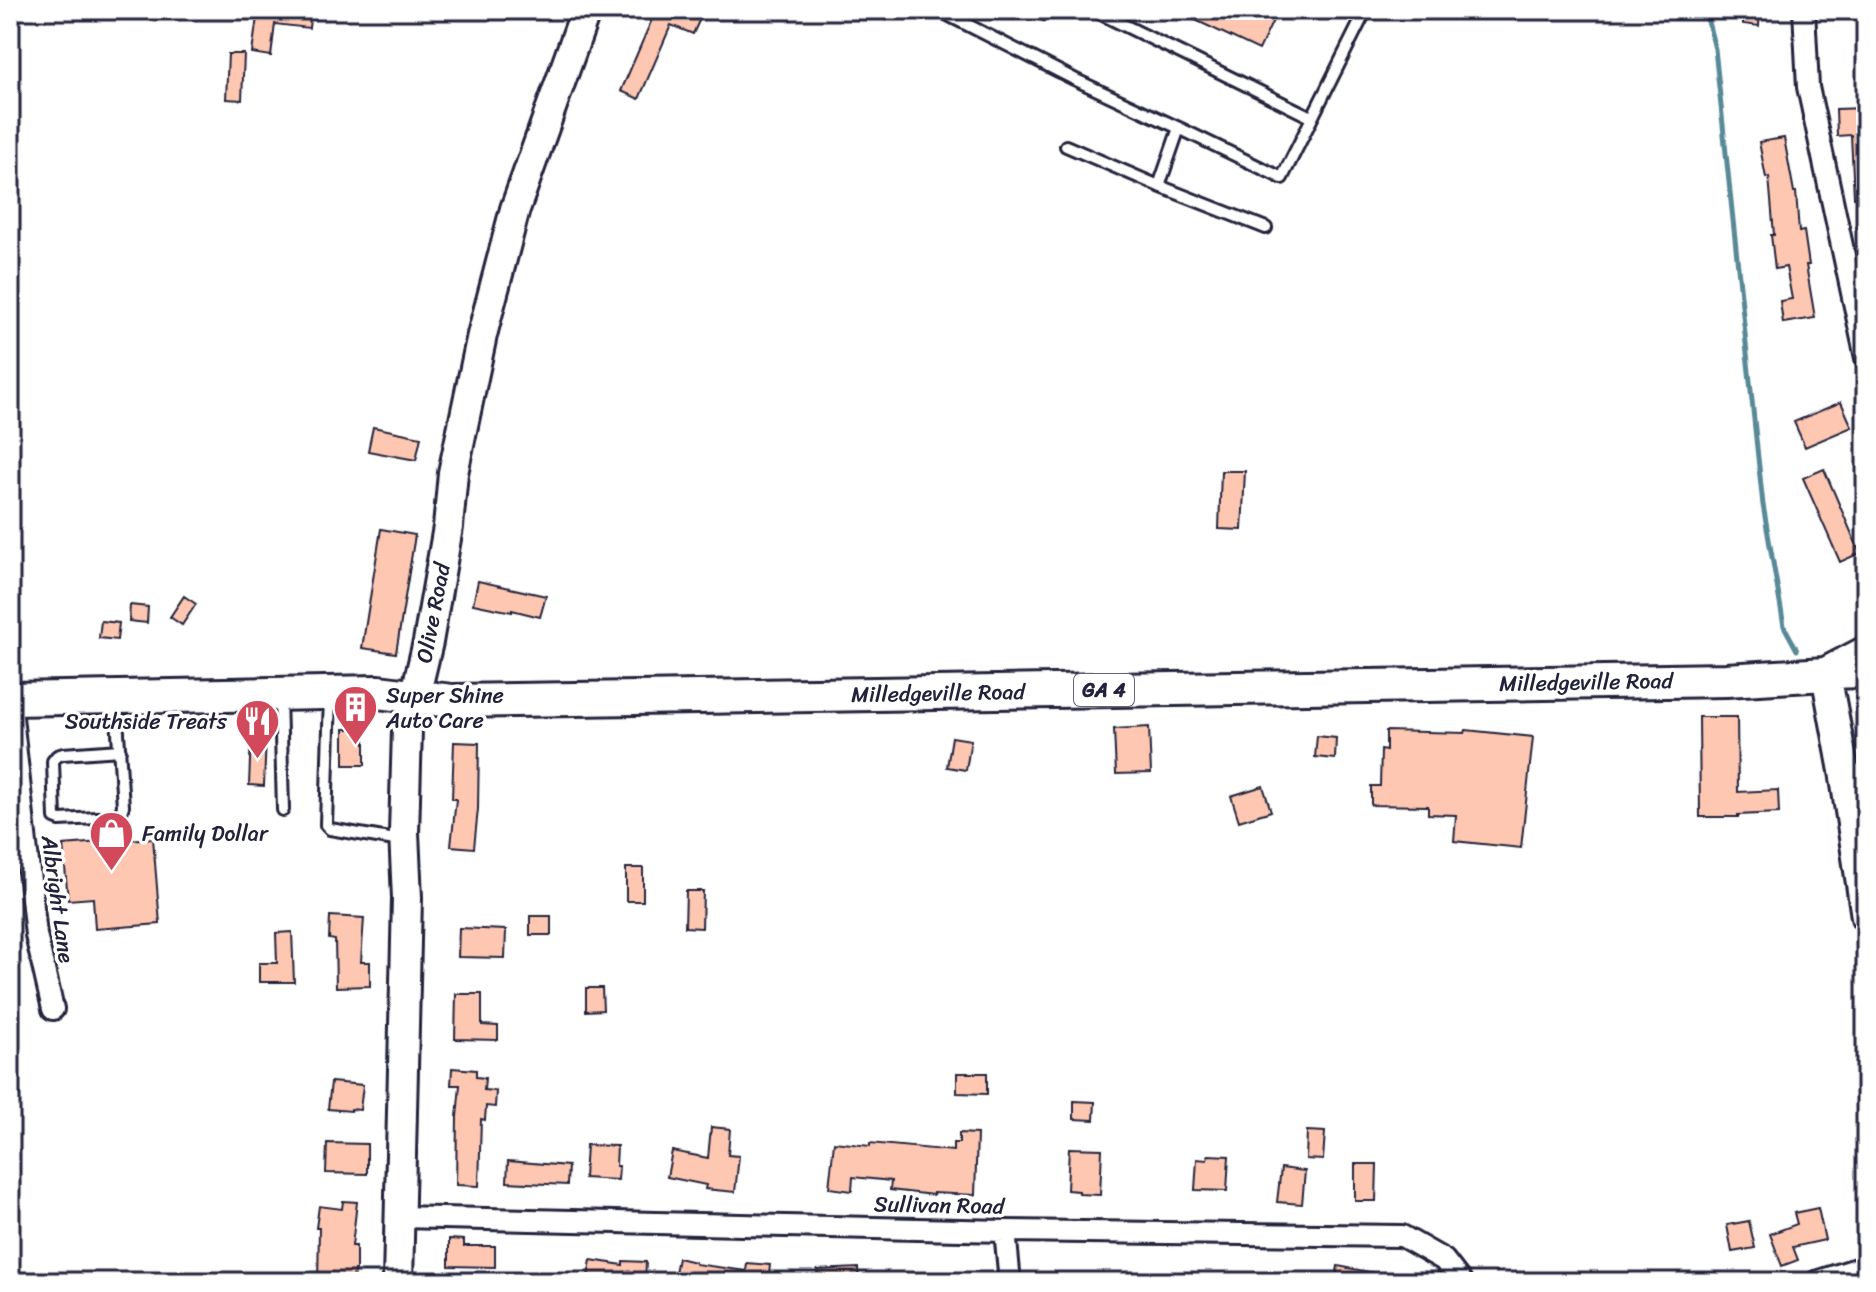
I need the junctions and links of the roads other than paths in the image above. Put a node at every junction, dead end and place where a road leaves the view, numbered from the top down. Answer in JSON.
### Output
{"nodes":[{"id":1,"x":586,"y":10,"type":"edge"},
{"id":2,"x":947,"y":10,"type":"edge"},
{"id":3,"x":1036,"y":10,"type":"edge"},
{"id":4,"x":1048,"y":10,"type":"edge"},
{"id":5,"x":1093,"y":10,"type":"edge"},
{"id":6,"x":1366,"y":10,"type":"edge"},
{"id":7,"x":1804,"y":10,"type":"edge"},
{"id":8,"x":1311,"y":117,"type":"junction"},
{"id":9,"x":1179,"y":128,"type":"junction"},
{"id":10,"x":1066,"y":146,"type":"dead end"},
{"id":11,"x":1159,"y":186,"type":"junction"},
{"id":12,"x":1266,"y":228,"type":"dead end"},
{"id":13,"x":1866,"y":358,"type":"edge"},
{"id":14,"x":1866,"y":632,"type":"edge"},
{"id":15,"x":1866,"y":653,"type":"edge"},
{"id":16,"x":1866,"y":673,"type":"edge"},
{"id":17,"x":1826,"y":674,"type":"junction"},
{"id":18,"x":1792,"y":676,"type":"junction"},
{"id":19,"x":330,"y":693,"type":"junction"},
{"id":20,"x":280,"y":694,"type":"junction"},
{"id":21,"x":116,"y":697,"type":"junction"},
{"id":22,"x":416,"y":697,"type":"junction"},
{"id":23,"x":10,"y":699,"type":"edge"},
{"id":24,"x":120,"y":750,"type":"junction"},
{"id":25,"x":1855,"y":770,"type":"edge"},
{"id":26,"x":283,"y":810,"type":"dead end"},
{"id":27,"x":404,"y":841,"type":"junction"},
{"id":28,"x":1866,"y":917,"type":"edge"},
{"id":29,"x":53,"y":1009,"type":"dead end"},
{"id":30,"x":399,"y":1217,"type":"junction"},
{"id":31,"x":1005,"y":1231,"type":"junction"},
{"id":32,"x":1866,"y":1266,"type":"edge"},
{"id":33,"x":398,"y":1282,"type":"edge"},
{"id":34,"x":1010,"y":1282,"type":"edge"},
{"id":35,"x":1461,"y":1282,"type":"edge"},
{"id":36,"x":1816,"y":1282,"type":"edge"}],
"edges":[{"from":1,"to":22,"type":"street","name":"Olive Road"},
{"from":2,"to":9,"type":"lane"},
{"from":3,"to":4,"type":"lane"},
{"from":5,"to":8,"type":"lane"},
{"from":6,"to":8,"type":"lane"},
{"from":7,"to":13,"type":"street"},
{"from":8,"to":9,"type":"lane"},
{"from":9,"to":11,"type":"lane"},
{"from":10,"to":11,"type":"lane"},
{"from":11,"to":12,"type":"lane"},
{"from":14,"to":18,"type":"main road","number":"GA 4"},
{"from":15,"to":17,"type":"main road","number":"GA 4"},
{"from":16,"to":17,"type":"street","name":"Milledgeville Road"},
{"from":17,"to":18,"type":"main road","name":"Milledgeville Road","number":"GA 4"},
{"from":17,"to":25,"type":"street"},
{"from":18,"to":22,"type":"main road","name":"Milledgeville Road","number":"GA 4"},
{"from":19,"to":20,"type":"main road","name":"Milledgeville Road","number":"GA 4"},
{"from":19,"to":22,"type":"main road","name":"Milledgeville Road","number":"GA 4"},
{"from":19,"to":27,"type":"lane"},
{"from":20,"to":21,"type":"main road","name":"Milledgeville Road","number":"GA 4"},
{"from":20,"to":26,"type":"lane"},
{"from":21,"to":23,"type":"main road","name":"Milledgeville Road","number":"GA 4"},
{"from":21,"to":24,"type":"lane"},
{"from":22,"to":27,"type":"street","name":"Olive Road"},
{"from":23,"to":29,"type":"street","name":"Albright Lane"},
{"from":24,"to":24,"type":"lane"},
{"from":25,"to":28,"type":"street"},
{"from":27,"to":30,"type":"street","name":"Olive Road"},
{"from":30,"to":31,"type":"street","name":"Sullivan Road"},
{"from":30,"to":33,"type":"street","name":"Olive Road"},
{"from":31,"to":34,"type":"street"},
{"from":31,"to":35,"type":"street","name":"Sullivan Road"},
{"from":32,"to":36,"type":"street"}]}
